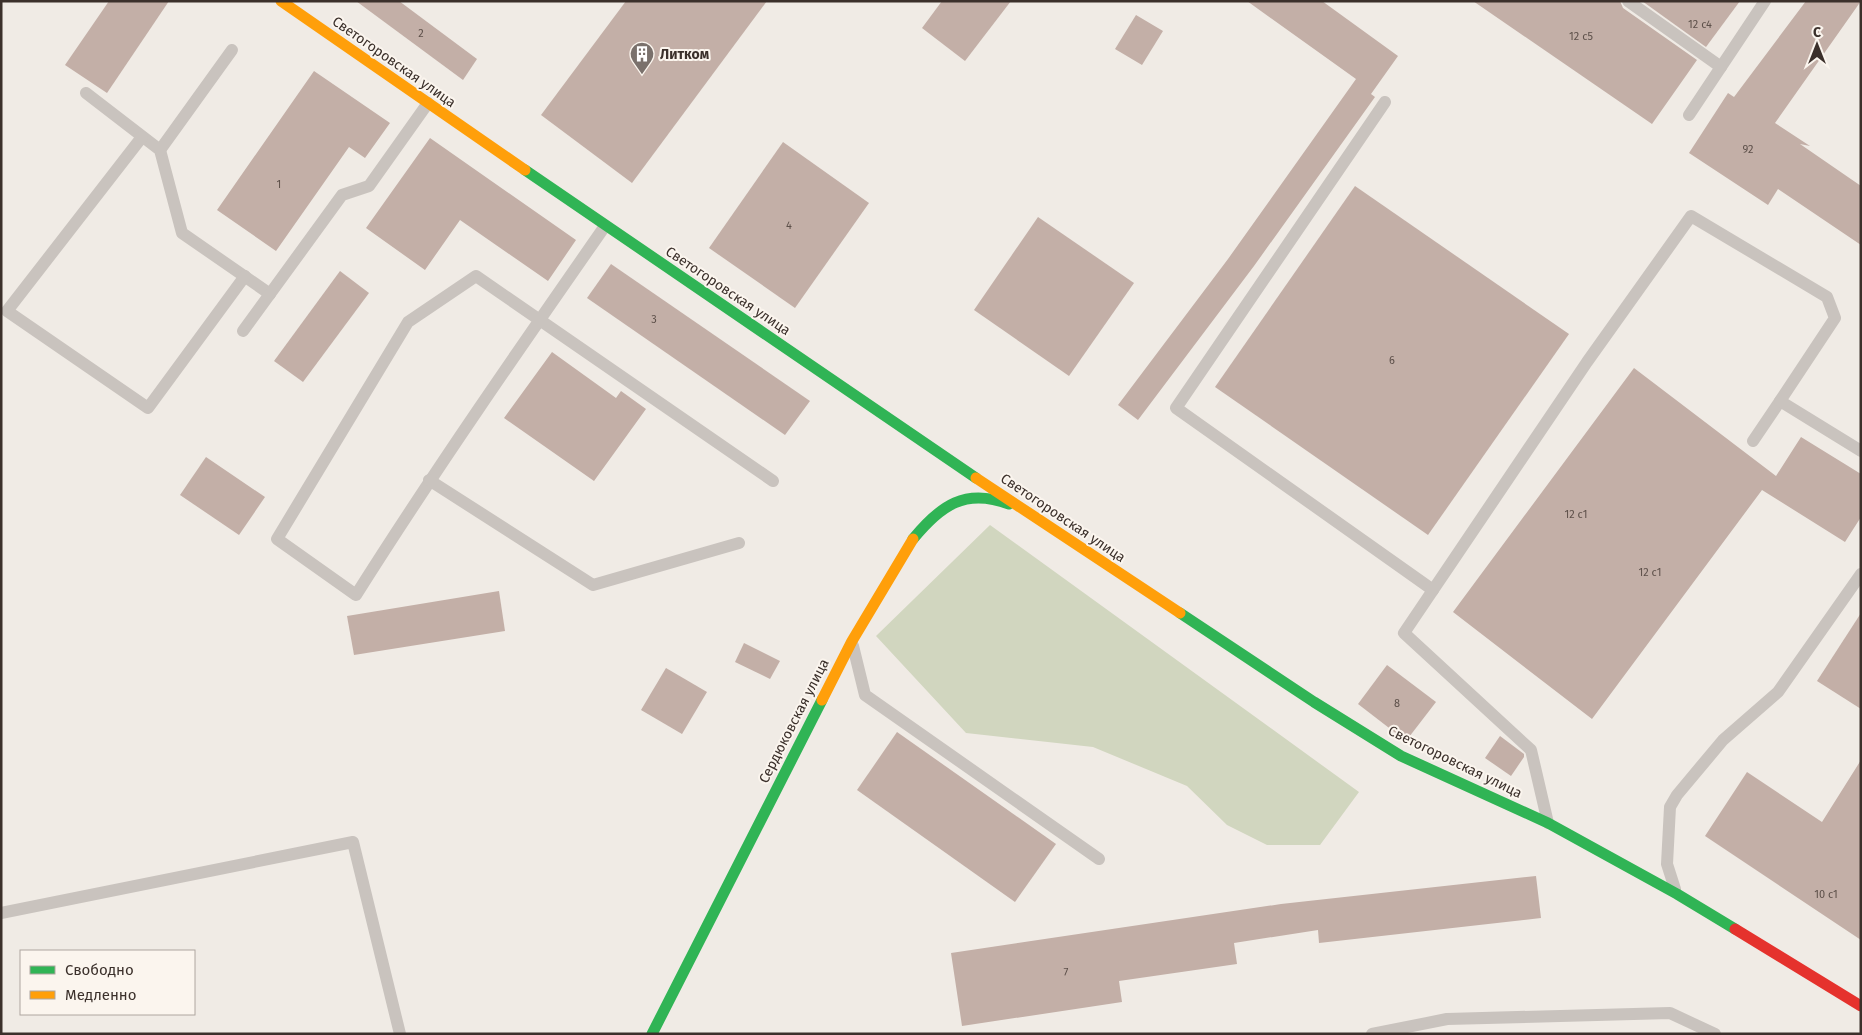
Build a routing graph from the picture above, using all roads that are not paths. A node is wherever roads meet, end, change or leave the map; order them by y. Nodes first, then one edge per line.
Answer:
1 (281, 1) edge
2 (1628, 1) edge
3 (1765, 1) edge
4 (232, 50) dead end
5 (1721, 67) junction
6 (86, 93) dead end
7 (1385, 102) dead end
8 (428, 103) junction
9 (1689, 115) dead end
10 (142, 137) junction
11 (160, 150) junction
12 (605, 226) junction
13 (245, 276) junction
14 (270, 294) junction
15 (540, 320) junction
16 (243, 330) dead end
17 (1780, 401) junction
18 (1753, 441) dead end
19 (1861, 451) edge
20 (429, 480) junction
21 (773, 481) dead end
22 (1022, 509) junction
23 (739, 543) dead end
24 (1861, 574) edge
25 (1433, 590) junction
26 (852, 641) junction
27 (1548, 823) junction
28 (1100, 859) dead end
29 (1677, 894) junction
30 (1, 913) edge
31 (1861, 1006) edge
32 (400, 1034) edge
33 (652, 1034) edge
34 (1372, 1034) edge
35 (1716, 1034) edge

1 - 8 street, Светогоровская улица
2 - 5 lane
3 - 5 lane
4 - 11 lane
5 - 9 lane
6 - 10 lane
7 - 25 lane
8 - 12 street, Светогоровская улица
8 - 14 lane
10 - 11 lane
10 - 13 lane
11 - 13 lane
12 - 15 lane
12 - 22 street, Светогоровская улица
13 - 14 lane
14 - 16 lane
15 - 20 lane
15 - 20 lane
15 - 21 lane
17 - 18 lane
17 - 19 lane
17 - 25 lane
20 - 23 lane
22 - 26 street, Сердюковская улица
22 - 27 street, Светогоровская улица
24 - 29 lane
25 - 27 lane
26 - 28 lane
26 - 33 street, Сердюковская улица
27 - 29 street, Светогоровская улица
29 - 31 street, Светогоровская улица
30 - 32 lane
34 - 35 lane

